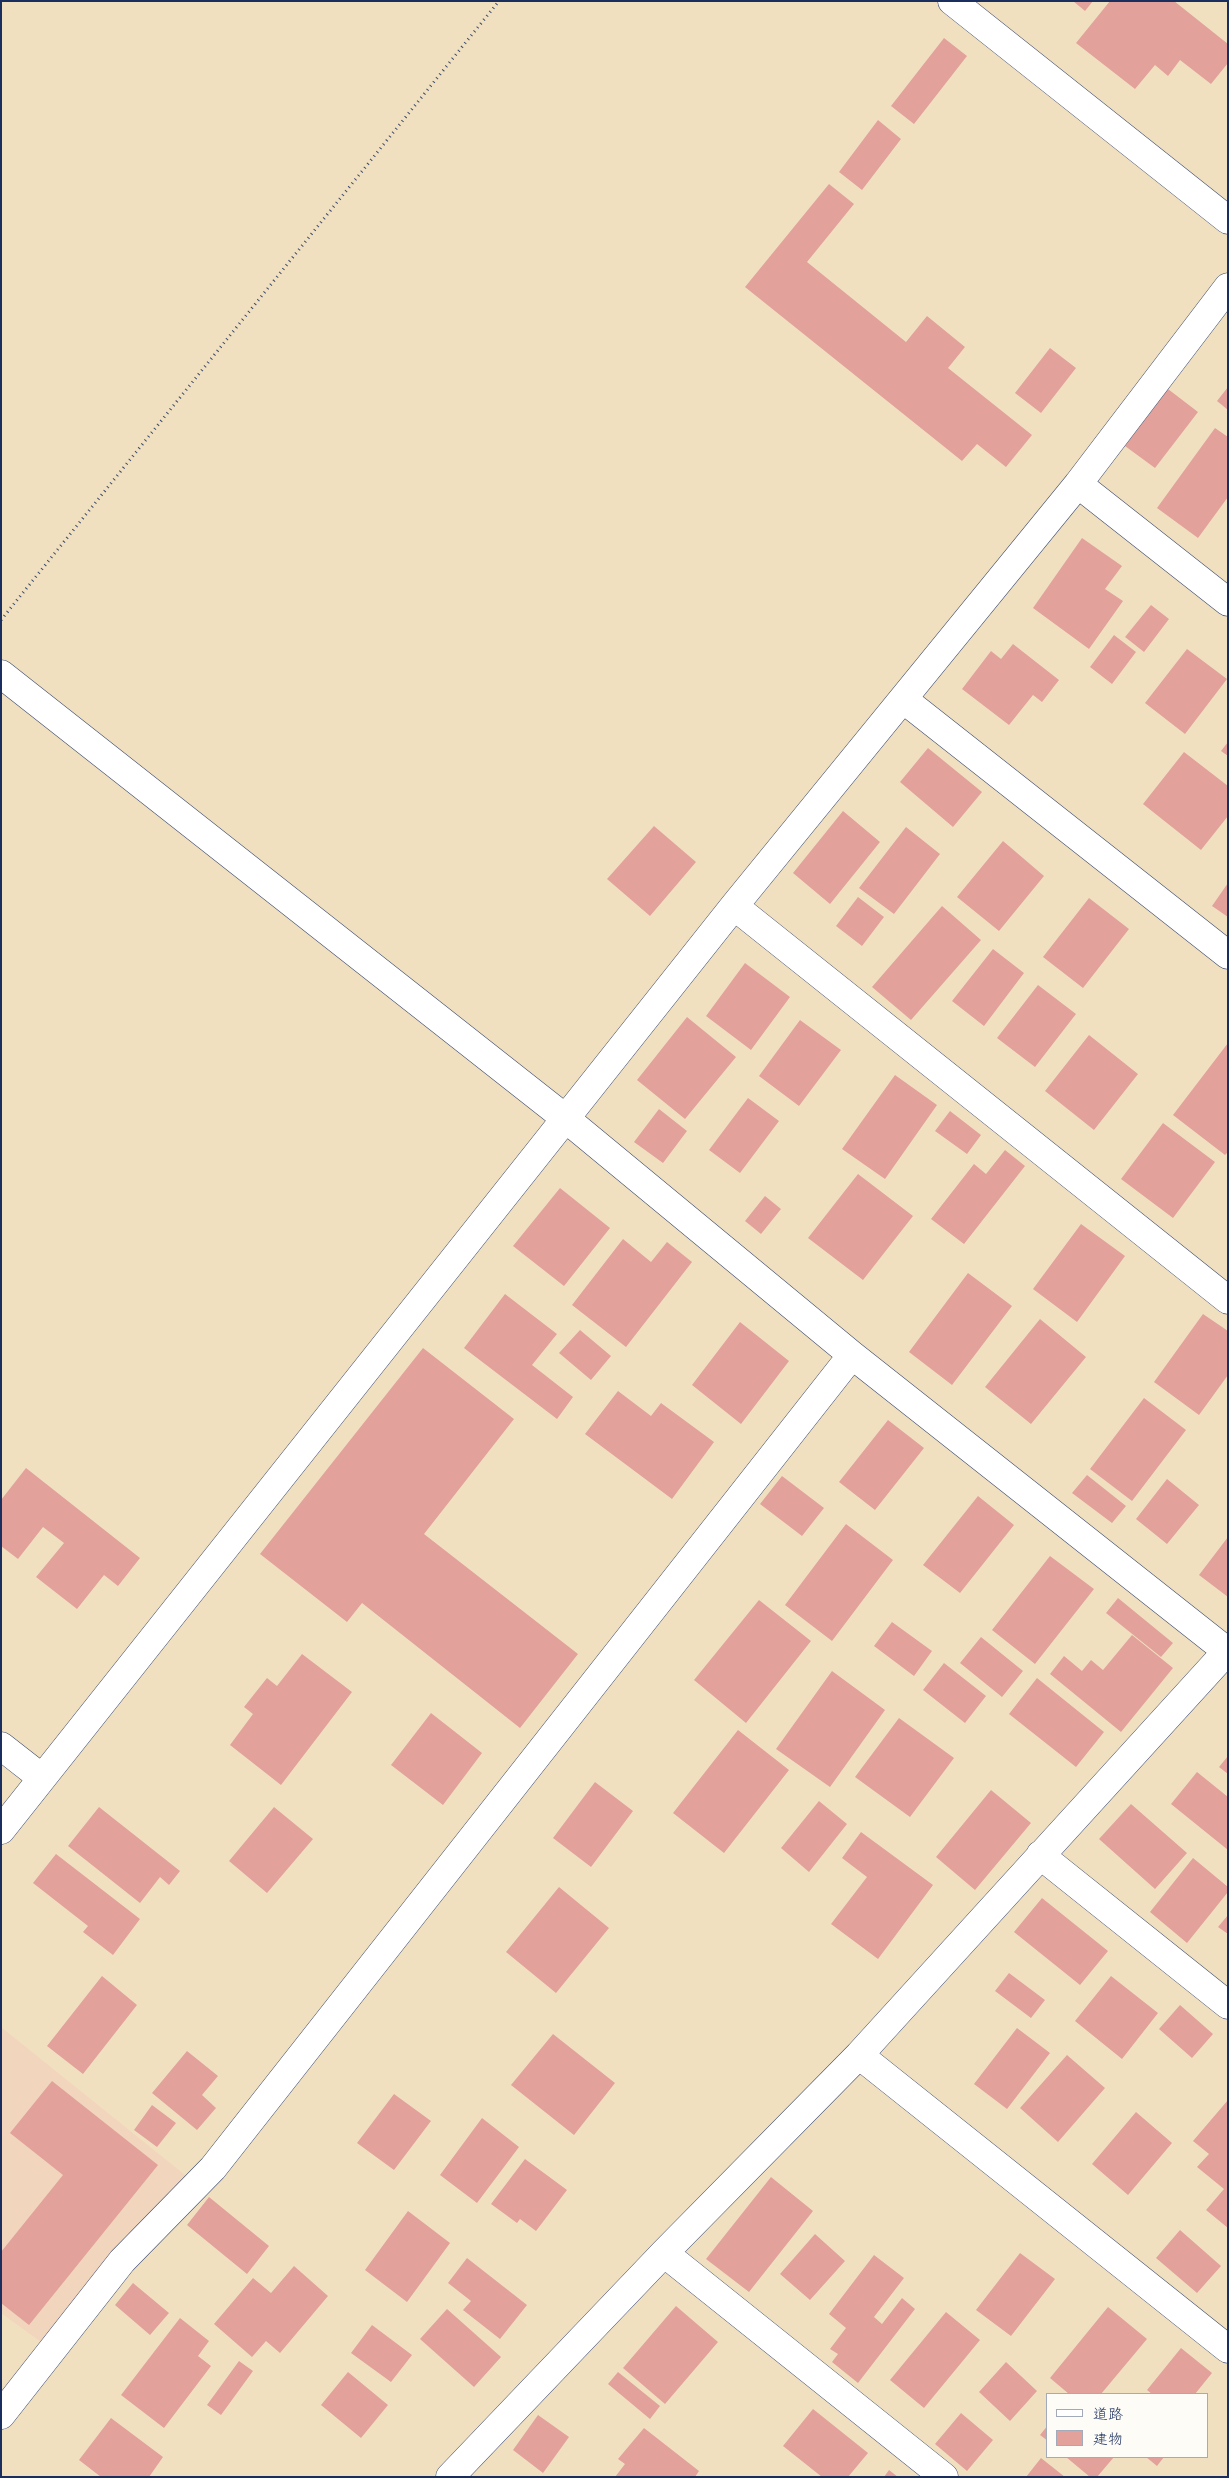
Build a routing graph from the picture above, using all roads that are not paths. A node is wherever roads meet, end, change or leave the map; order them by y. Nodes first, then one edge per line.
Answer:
1 (952, 1) edge
2 (1228, 220) edge
3 (1228, 287) edge
4 (1078, 484) junction
5 (1228, 602) edge
6 (1, 674) edge
7 (903, 699) junction
8 (734, 906) junction
9 (1228, 955) edge
10 (565, 1118) junction
11 (1228, 1300) edge
12 (852, 1355) junction
13 (1227, 1651) edge
14 (1, 1746) edge
15 (42, 1778) junction
16 (1, 1830) edge
17 (1040, 1855) junction
18 (1228, 2005) edge
19 (859, 2055) junction
20 (664, 2253) junction
21 (1228, 2349) edge
22 (1, 2415) edge
23 (465, 2472) edge
24 (944, 2477) edge

1 - 2 street
3 - 4 street
4 - 5 street
4 - 7 street
6 - 10 street
7 - 8 street
7 - 9 street
8 - 10 street
8 - 11 street
10 - 12 street
10 - 15 street
12 - 13 street
12 - 22 street
13 - 17 street
14 - 15 street
15 - 16 street
17 - 18 street
17 - 19 street
19 - 20 street
19 - 21 street
20 - 23 street
20 - 24 street

